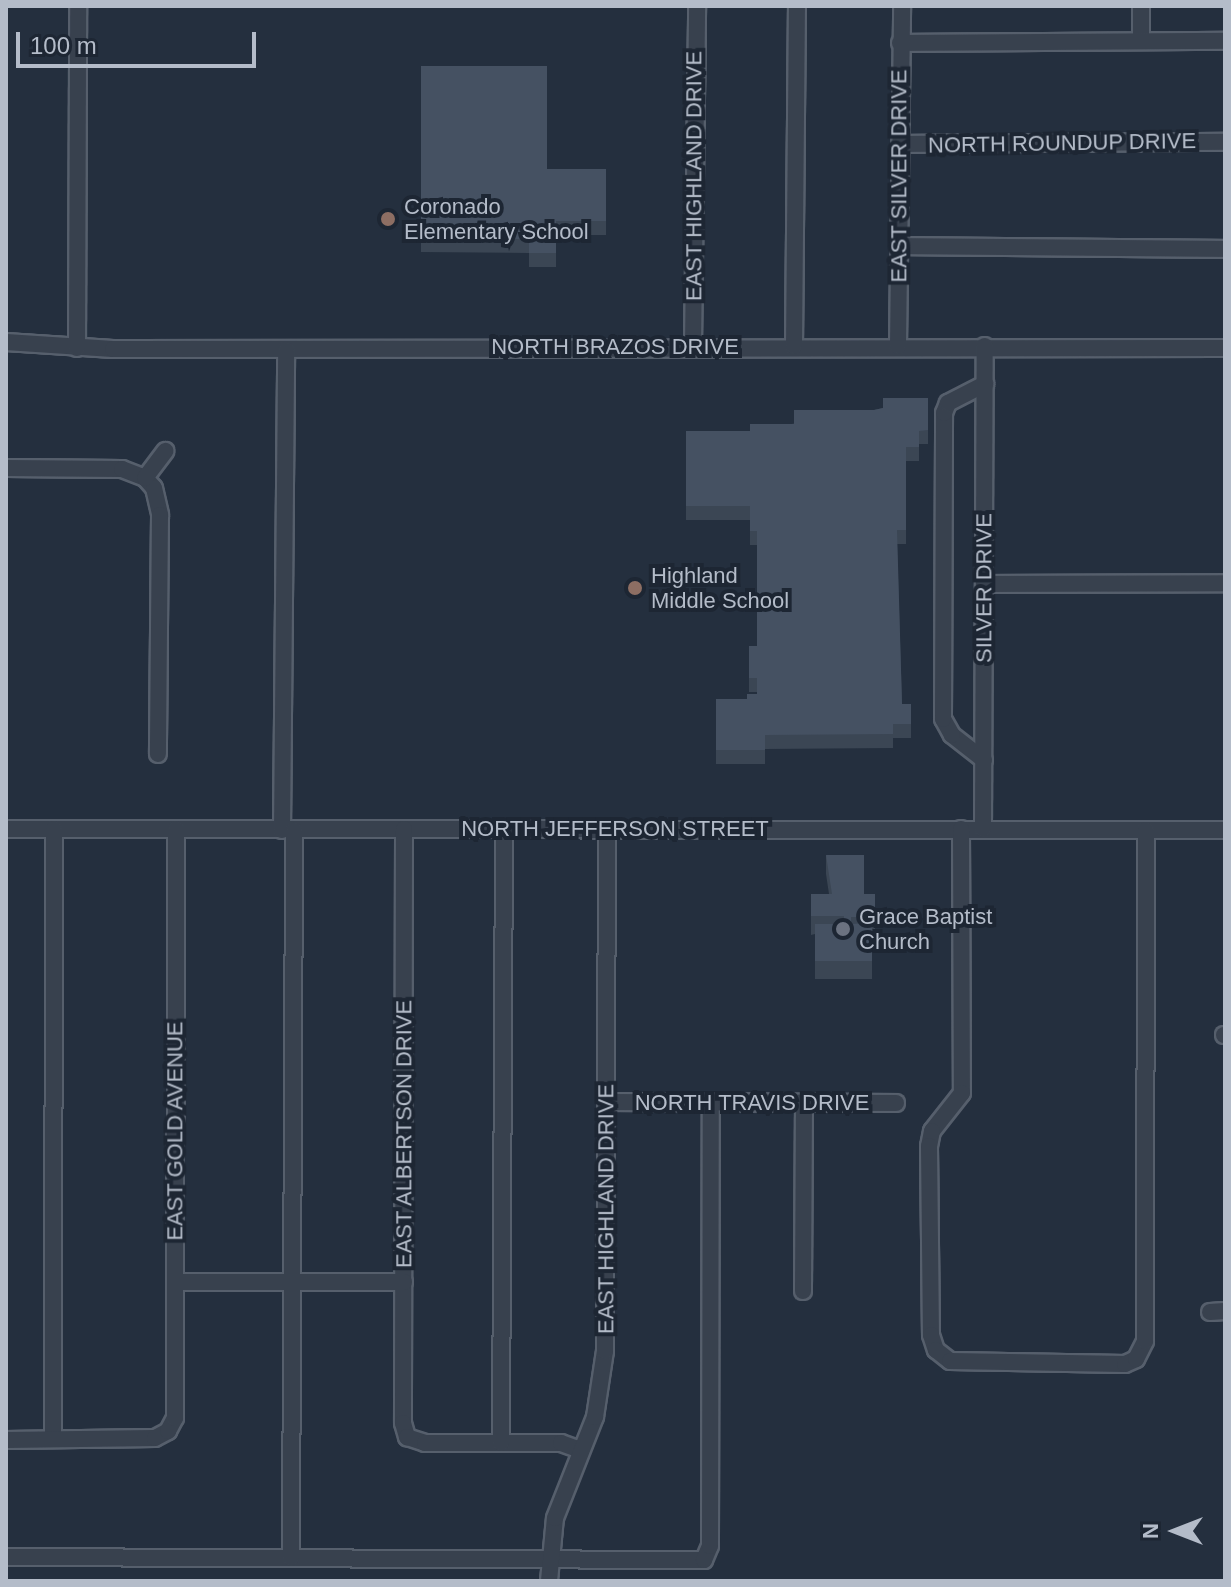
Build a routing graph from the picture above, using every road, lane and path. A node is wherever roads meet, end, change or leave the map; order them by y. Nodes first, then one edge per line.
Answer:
1 (78, 6) edge
2 (697, 6) edge
3 (797, 6) edge
4 (902, 6) edge
5 (1141, 6) edge
6 (1141, 41) junction
7 (1225, 41) edge
8 (900, 43) junction
9 (1225, 142) edge
10 (900, 144) junction
11 (899, 246) junction
12 (1225, 249) edge
13 (6, 342) edge
14 (693, 346) junction
15 (794, 346) junction
16 (898, 346) junction
17 (985, 346) junction
18 (77, 348) junction
19 (1225, 348) edge
20 (286, 350) junction
21 (985, 384) junction
22 (165, 451) dead end
23 (6, 468) edge
24 (145, 478) junction
25 (1225, 583) edge
26 (984, 584) junction
27 (158, 754) dead end
28 (984, 760) junction
29 (6, 829) edge
30 (54, 829) junction
31 (176, 829) junction
32 (404, 829) junction
33 (504, 829) junction
34 (607, 829) junction
35 (961, 829) junction
36 (983, 829) junction
37 (288, 830) junction
38 (1146, 830) junction
39 (1225, 830) edge
40 (608, 1102) junction
41 (711, 1102) junction
42 (804, 1103) junction
43 (896, 1103) dead end
44 (175, 1282) junction
45 (294, 1282) junction
46 (404, 1282) junction
47 (803, 1291) dead end
48 (53, 1439) junction
49 (6, 1440) edge
50 (501, 1443) junction
51 (580, 1450) junction
52 (6, 1557) edge
53 (291, 1558) junction
54 (550, 1559) junction
55 (549, 1581) edge

1 - 18 street
2 - 14 street, EAST HIGHLAND DRIVE
3 - 15 street
4 - 8 street, EAST SILVER DRIVE
5 - 6 street
6 - 7 street
6 - 8 street
8 - 10 street, EAST SILVER DRIVE
9 - 10 street, NORTH ROUNDUP DRIVE
10 - 11 street, EAST SILVER DRIVE
11 - 12 street
11 - 16 street, EAST SILVER DRIVE
13 - 18 street, NORTH BRAZOS DRIVE
14 - 15 street, NORTH BRAZOS DRIVE
14 - 20 street, NORTH BRAZOS DRIVE
15 - 16 street, NORTH BRAZOS DRIVE
16 - 17 street, NORTH BRAZOS DRIVE
17 - 19 street, NORTH BRAZOS DRIVE
17 - 21 street, SILVER DRIVE
18 - 20 street, NORTH BRAZOS DRIVE
20 - 37 street
21 - 26 street, SILVER DRIVE
21 - 28 street
22 - 24 street
23 - 24 street
24 - 27 street
25 - 26 street
26 - 28 street, SILVER DRIVE
28 - 36 street, SILVER DRIVE
29 - 30 street, NORTH JEFFERSON STREET
30 - 31 street, NORTH JEFFERSON STREET
30 - 48 street
31 - 37 street, NORTH JEFFERSON STREET
31 - 44 street, EAST GOLD AVENUE
32 - 33 street, NORTH JEFFERSON STREET
32 - 37 street, NORTH JEFFERSON STREET
32 - 46 street, EAST ALBERTSON DRIVE
33 - 34 street, NORTH JEFFERSON STREET
33 - 50 street
34 - 35 street, NORTH JEFFERSON STREET
34 - 40 street, EAST HIGHLAND DRIVE
35 - 36 street, NORTH JEFFERSON STREET
35 - 38 street
36 - 38 street, NORTH JEFFERSON STREET
37 - 45 street
38 - 39 street, NORTH JEFFERSON STREET
40 - 41 street, NORTH TRAVIS DRIVE
40 - 51 street, EAST HIGHLAND DRIVE
41 - 42 street, NORTH TRAVIS DRIVE
41 - 54 street
42 - 43 street, NORTH TRAVIS DRIVE
42 - 47 street
44 - 45 street
44 - 48 street, EAST GOLD AVENUE
45 - 46 street
45 - 53 street
46 - 50 street, EAST ALBERTSON DRIVE
48 - 49 street
50 - 51 street
51 - 54 street, EAST HIGHLAND DRIVE
52 - 53 street
53 - 54 street
54 - 55 street, EAST HIGHLAND DRIVE

